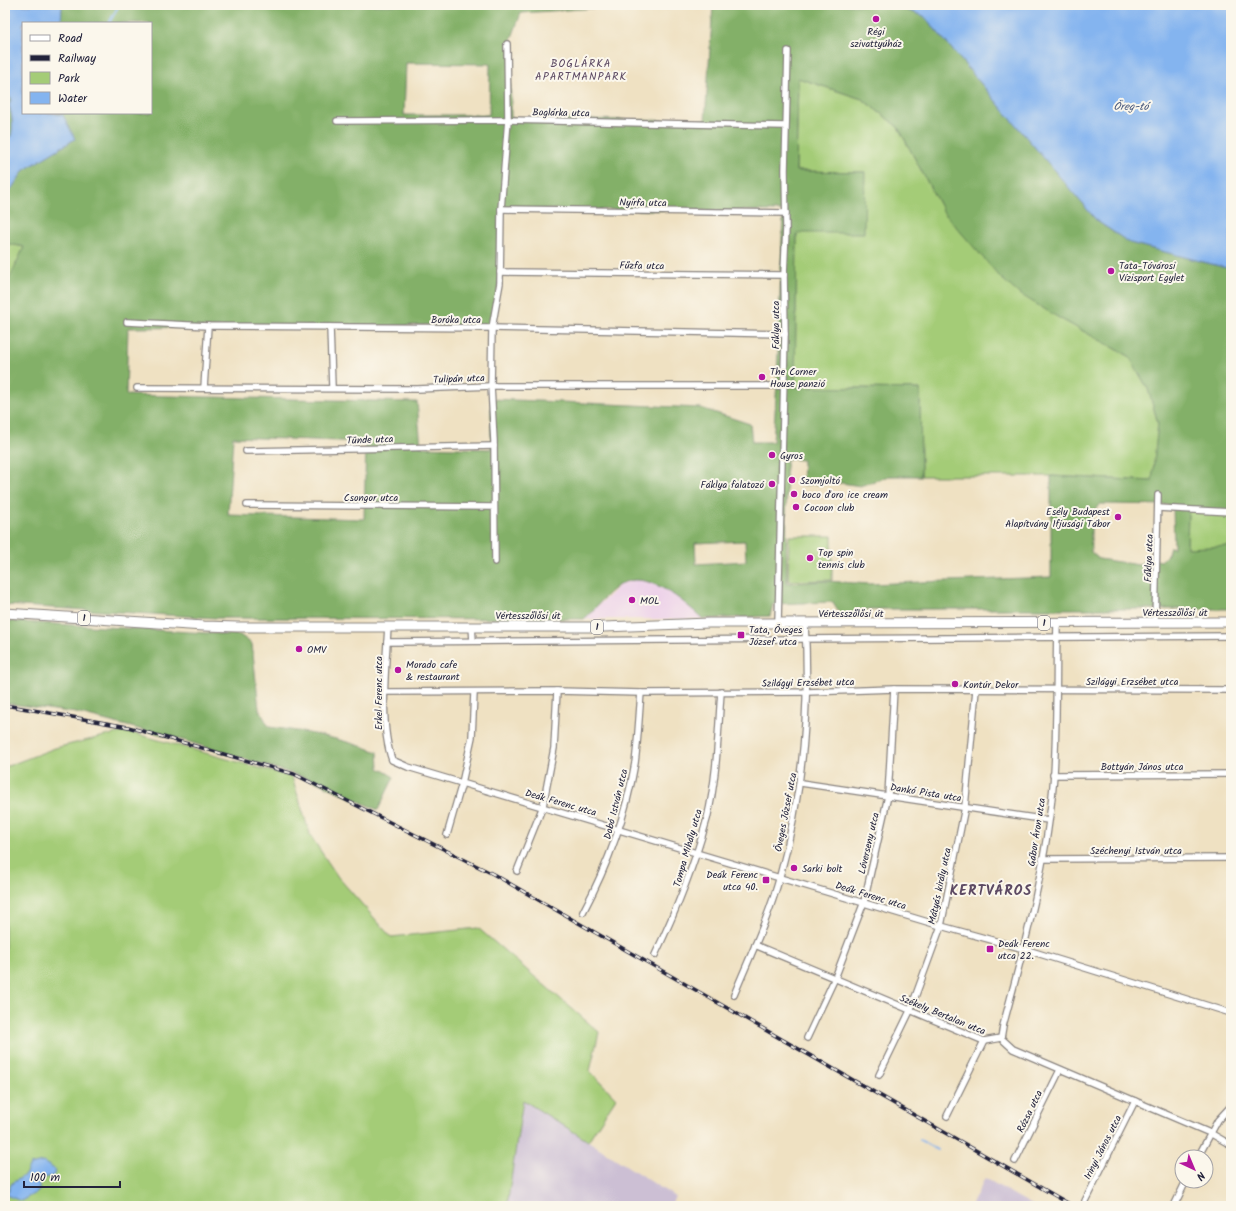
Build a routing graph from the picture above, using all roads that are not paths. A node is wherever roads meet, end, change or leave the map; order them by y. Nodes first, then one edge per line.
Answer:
1 (507, 44) dead end
2 (788, 51) dead end
3 (508, 120) junction
4 (337, 121) dead end
5 (785, 126) junction
6 (501, 209) junction
7 (786, 213) junction
8 (500, 272) junction
9 (784, 275) junction
10 (127, 322) dead end
11 (208, 326) junction
12 (330, 327) junction
13 (492, 328) junction
14 (785, 334) junction
15 (491, 386) junction
16 (782, 386) junction
17 (332, 387) junction
18 (137, 388) dead end
19 (204, 388) junction
20 (494, 446) junction
21 (246, 451) dead end
22 (1158, 494) dead end
23 (247, 505) dead end
24 (494, 506) junction
25 (1158, 508) junction
26 (1231, 512) edge
27 (495, 562) dead end
28 (5, 613) edge
29 (1231, 622) edge
30 (778, 623) junction
31 (1057, 623) junction
32 (1155, 623) junction
33 (805, 624) junction
34 (388, 626) junction
35 (472, 626) junction
36 (1231, 636) edge
37 (1057, 637) junction
38 (806, 639) junction
39 (473, 641) junction
40 (387, 642) junction
41 (894, 690) junction
42 (976, 690) junction
43 (1056, 690) junction
44 (1231, 690) edge
45 (385, 692) junction
46 (557, 692) junction
47 (721, 692) junction
48 (807, 692) junction
49 (474, 693) junction
50 (640, 693) junction
51 (392, 760) joint
52 (1231, 774) edge
53 (1054, 775) junction
54 (801, 783) junction
55 (462, 784) junction
56 (888, 796) junction
57 (543, 806) junction
58 (965, 807) junction
59 (1048, 820) junction
60 (620, 829) junction
61 (446, 835) dead end
62 (696, 853) junction
63 (1231, 858) edge
64 (1042, 859) junction
65 (517, 871) dead end
66 (780, 878) junction
67 (864, 902) junction
68 (583, 912) dead end
69 (941, 926) junction
70 (755, 945) junction
71 (1024, 949) junction
72 (655, 955) dead end
73 (835, 978) junction
74 (734, 995) dead end
75 (910, 1011) junction
76 (1231, 1013) edge
77 (807, 1038) dead end
78 (1001, 1038) junction
79 (984, 1041) junction
80 (1060, 1070) junction
81 (879, 1075) dead end
82 (1135, 1101) junction
83 (1231, 1106) edge
84 (947, 1116) dead end
85 (1210, 1133) junction
86 (1231, 1145) edge
87 (1202, 1149) edge
88 (1015, 1161) dead end
89 (1182, 1189) edge
90 (1085, 1201) dead end
91 (1174, 1206) edge

1 - 3 street
2 - 5 street, Fáklya utca
3 - 4 street, Boglárka utca
3 - 5 street, Boglárka utca
3 - 6 street
5 - 7 street, Fáklya utca
6 - 7 street, Nyírfa utca
6 - 8 street
7 - 9 street, Fáklya utca
8 - 9 street, Fűzfa utca
8 - 13 street
9 - 14 street, Fáklya utca
10 - 11 street, Boróka utca
11 - 12 street, Boróka utca
11 - 19 street
12 - 13 street, Boróka utca
12 - 17 street
13 - 14 street, Boróka utca
13 - 15 street
14 - 16 street, Fáklya utca
15 - 16 street, Tulipán utca
15 - 17 street, Tulipán utca
15 - 20 street
16 - 30 street, Fáklya utca
17 - 19 street, Tulipán utca
18 - 19 street, Tulipán utca
20 - 21 street, Tünde utca
20 - 24 street
22 - 25 street, Fáklya utca
23 - 24 street, Csongor utca
24 - 27 street
25 - 26 street
25 - 32 street, Fáklya utca
28 - 34 main road, Vértesszőlősi út / 1
29 - 32 main road, Vértesszőlősi út / 1
30 - 33 main road, Vértesszőlősi út / 1
30 - 35 main road, Vértesszőlősi út / 1
31 - 32 main road, Vértesszőlősi út / 1
31 - 33 main road, Vértesszőlősi út / 1
31 - 37 street, Gábor Áron utca
33 - 38 street, Öveges József utca
34 - 35 main road, Vértesszőlősi út / 1
34 - 40 street, Erkel Ferenc utca
35 - 39 street
36 - 37 street
37 - 38 street
37 - 43 street, Gábor Áron utca
38 - 39 street
38 - 48 street, Öveges József utca
39 - 40 street
40 - 45 street, Erkel Ferenc utca
41 - 42 street, Szilágyi Erzsébet utca
41 - 48 street, Szilágyi Erzsébet utca
41 - 56 street, Lóverseny utca
42 - 43 street, Szilágyi Erzsébet utca
42 - 58 street, Mátyás király utca
43 - 44 street, Szilágyi Erzsébet utca
43 - 53 street, Gábor Áron utca
45 - 49 street, Szilágyi Erzsébet utca
45 - 51 street, Erkel Ferenc utca
46 - 49 street, Szilágyi Erzsébet utca
46 - 50 street, Szilágyi Erzsébet utca
46 - 57 street
47 - 48 street, Szilágyi Erzsébet utca
47 - 50 street, Szilágyi Erzsébet utca
47 - 62 street, Tompa Mihály utca
48 - 54 street, Öveges József utca
49 - 55 street
50 - 60 street, Dobó István utca
51 - 55 street, Deák Ferenc utca
52 - 53 street, Bottyán János utca
53 - 59 street, Gábor Áron utca
54 - 56 street, Dankó Pista utca
54 - 66 street, Öveges József utca
55 - 57 street, Deák Ferenc utca
55 - 61 street
56 - 58 street, Dankó Pista utca
56 - 67 street, Lóverseny utca
57 - 60 street, Deák Ferenc utca
57 - 65 street
58 - 59 street, Dankó Pista utca
58 - 69 street, Mátyás király utca
59 - 64 street, Gábor Áron utca
60 - 62 street, Deák Ferenc utca
60 - 68 street, Dobó István utca
62 - 66 street, Deák Ferenc utca
62 - 72 street, Tompa Mihály utca
63 - 64 street, Széchenyi István utca
64 - 71 street, Gábor Áron utca
66 - 67 street, Deák Ferenc utca
66 - 70 street, Öveges József utca
67 - 69 street, Deák Ferenc utca
67 - 73 street, Lóverseny utca
69 - 71 street, Deák Ferenc utca
69 - 75 street, Mátyás király utca
70 - 73 street, Székely Bertalan utca
70 - 74 street, Öveges József utca
71 - 76 street, Deák Ferenc utca
71 - 78 street, Gábor Áron utca
73 - 75 street, Székely Bertalan utca
73 - 77 street, Lóverseny utca
75 - 79 street, Székely Bertalan utca
75 - 81 street, Mátyás király utca
78 - 79 street, Székely Bertalan utca
78 - 80 street
79 - 84 street
80 - 82 street
80 - 88 street, Rózsa utca
82 - 85 street
82 - 90 street, Irinyi János utca
83 - 85 street
85 - 86 street
85 - 87 street
89 - 91 street

